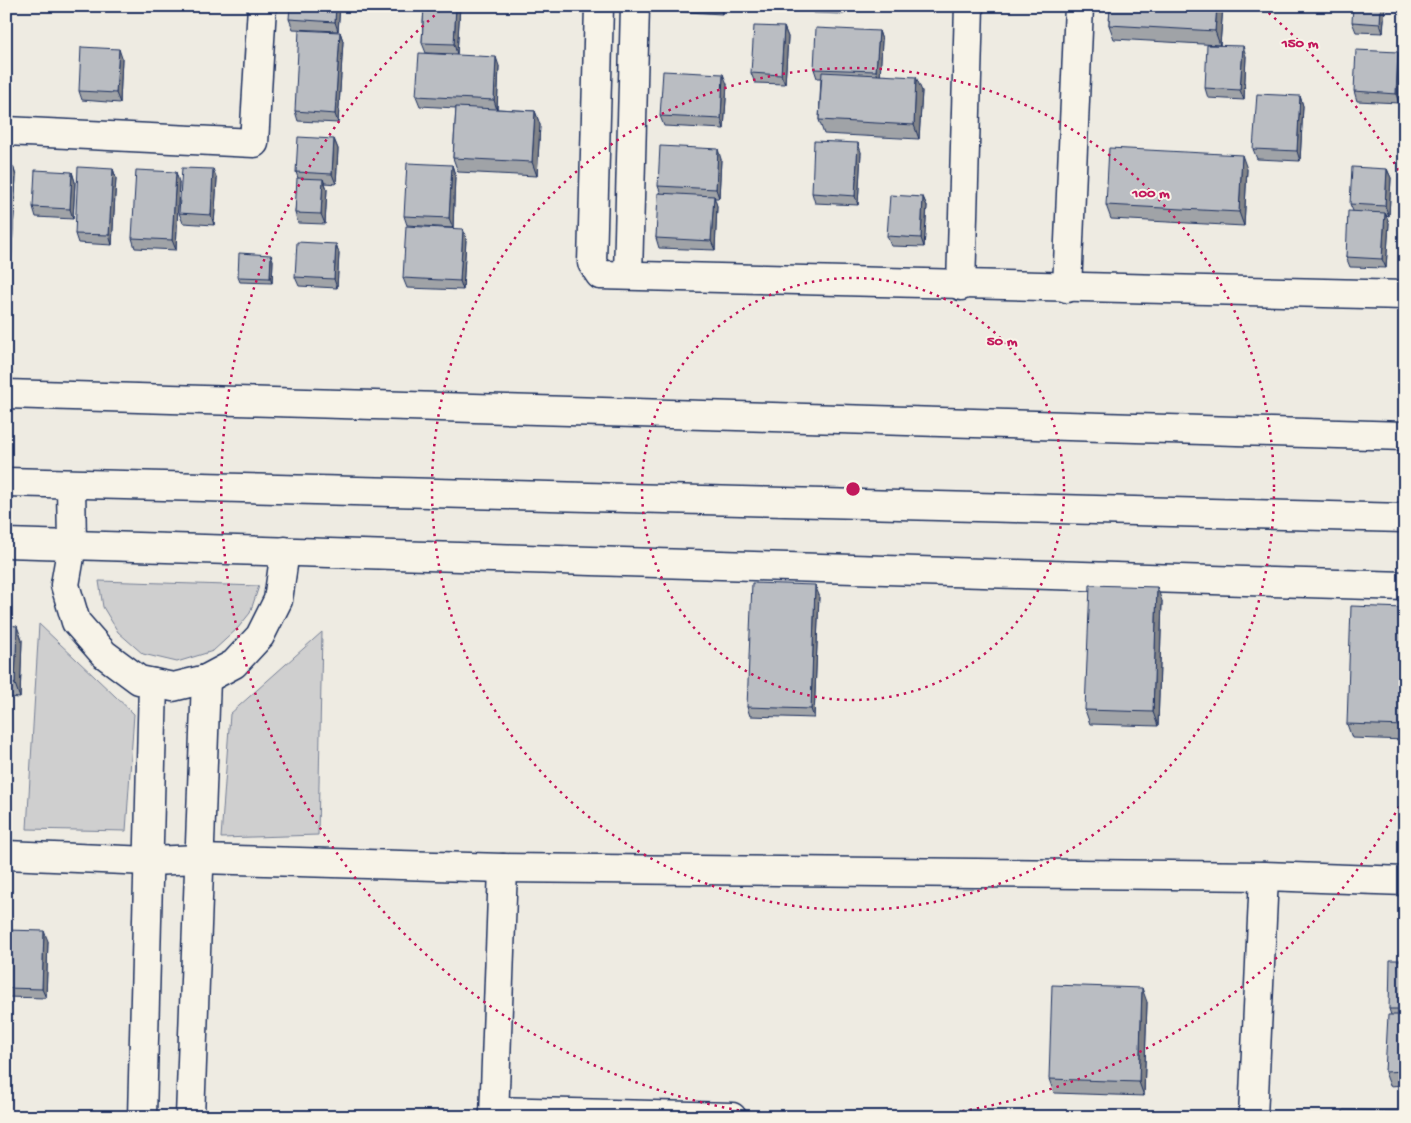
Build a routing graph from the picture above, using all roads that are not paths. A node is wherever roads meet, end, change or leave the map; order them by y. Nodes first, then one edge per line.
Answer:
1 (262, 6) edge
2 (599, 6) edge
3 (635, 6) edge
4 (969, 6) edge
5 (1080, 6) edge
6 (6, 131) edge
7 (628, 275) junction
8 (961, 286) junction
9 (1067, 288) junction
10 (1405, 295) edge
11 (6, 394) edge
12 (1405, 436) edge
13 (6, 482) edge
14 (71, 485) junction
15 (1405, 518) edge
16 (6, 543) edge
17 (72, 545) junction
18 (285, 551) junction
19 (1405, 586) edge
20 (206, 679) junction
21 (153, 683) junction
22 (6, 855) edge
23 (200, 859) junction
24 (149, 861) junction
25 (503, 868) junction
26 (1264, 876) junction
27 (1405, 881) edge
28 (494, 1114) edge
29 (142, 1117) edge
30 (190, 1117) edge
31 (732, 1117) edge
32 (1253, 1117) edge

1 - 6 street
2 - 7 street
3 - 7 street
4 - 8 street
5 - 9 street
7 - 8 street
8 - 9 street
9 - 10 street
11 - 12 street
13 - 14 street
14 - 15 street
14 - 17 street
16 - 17 street
17 - 18 street
17 - 21 street
18 - 19 street
18 - 20 street
20 - 21 street
20 - 23 street
21 - 24 street
22 - 24 street
23 - 24 street
23 - 25 street
23 - 30 street
24 - 29 street
25 - 26 street
25 - 28 street
26 - 27 street
26 - 32 street
28 - 31 street

